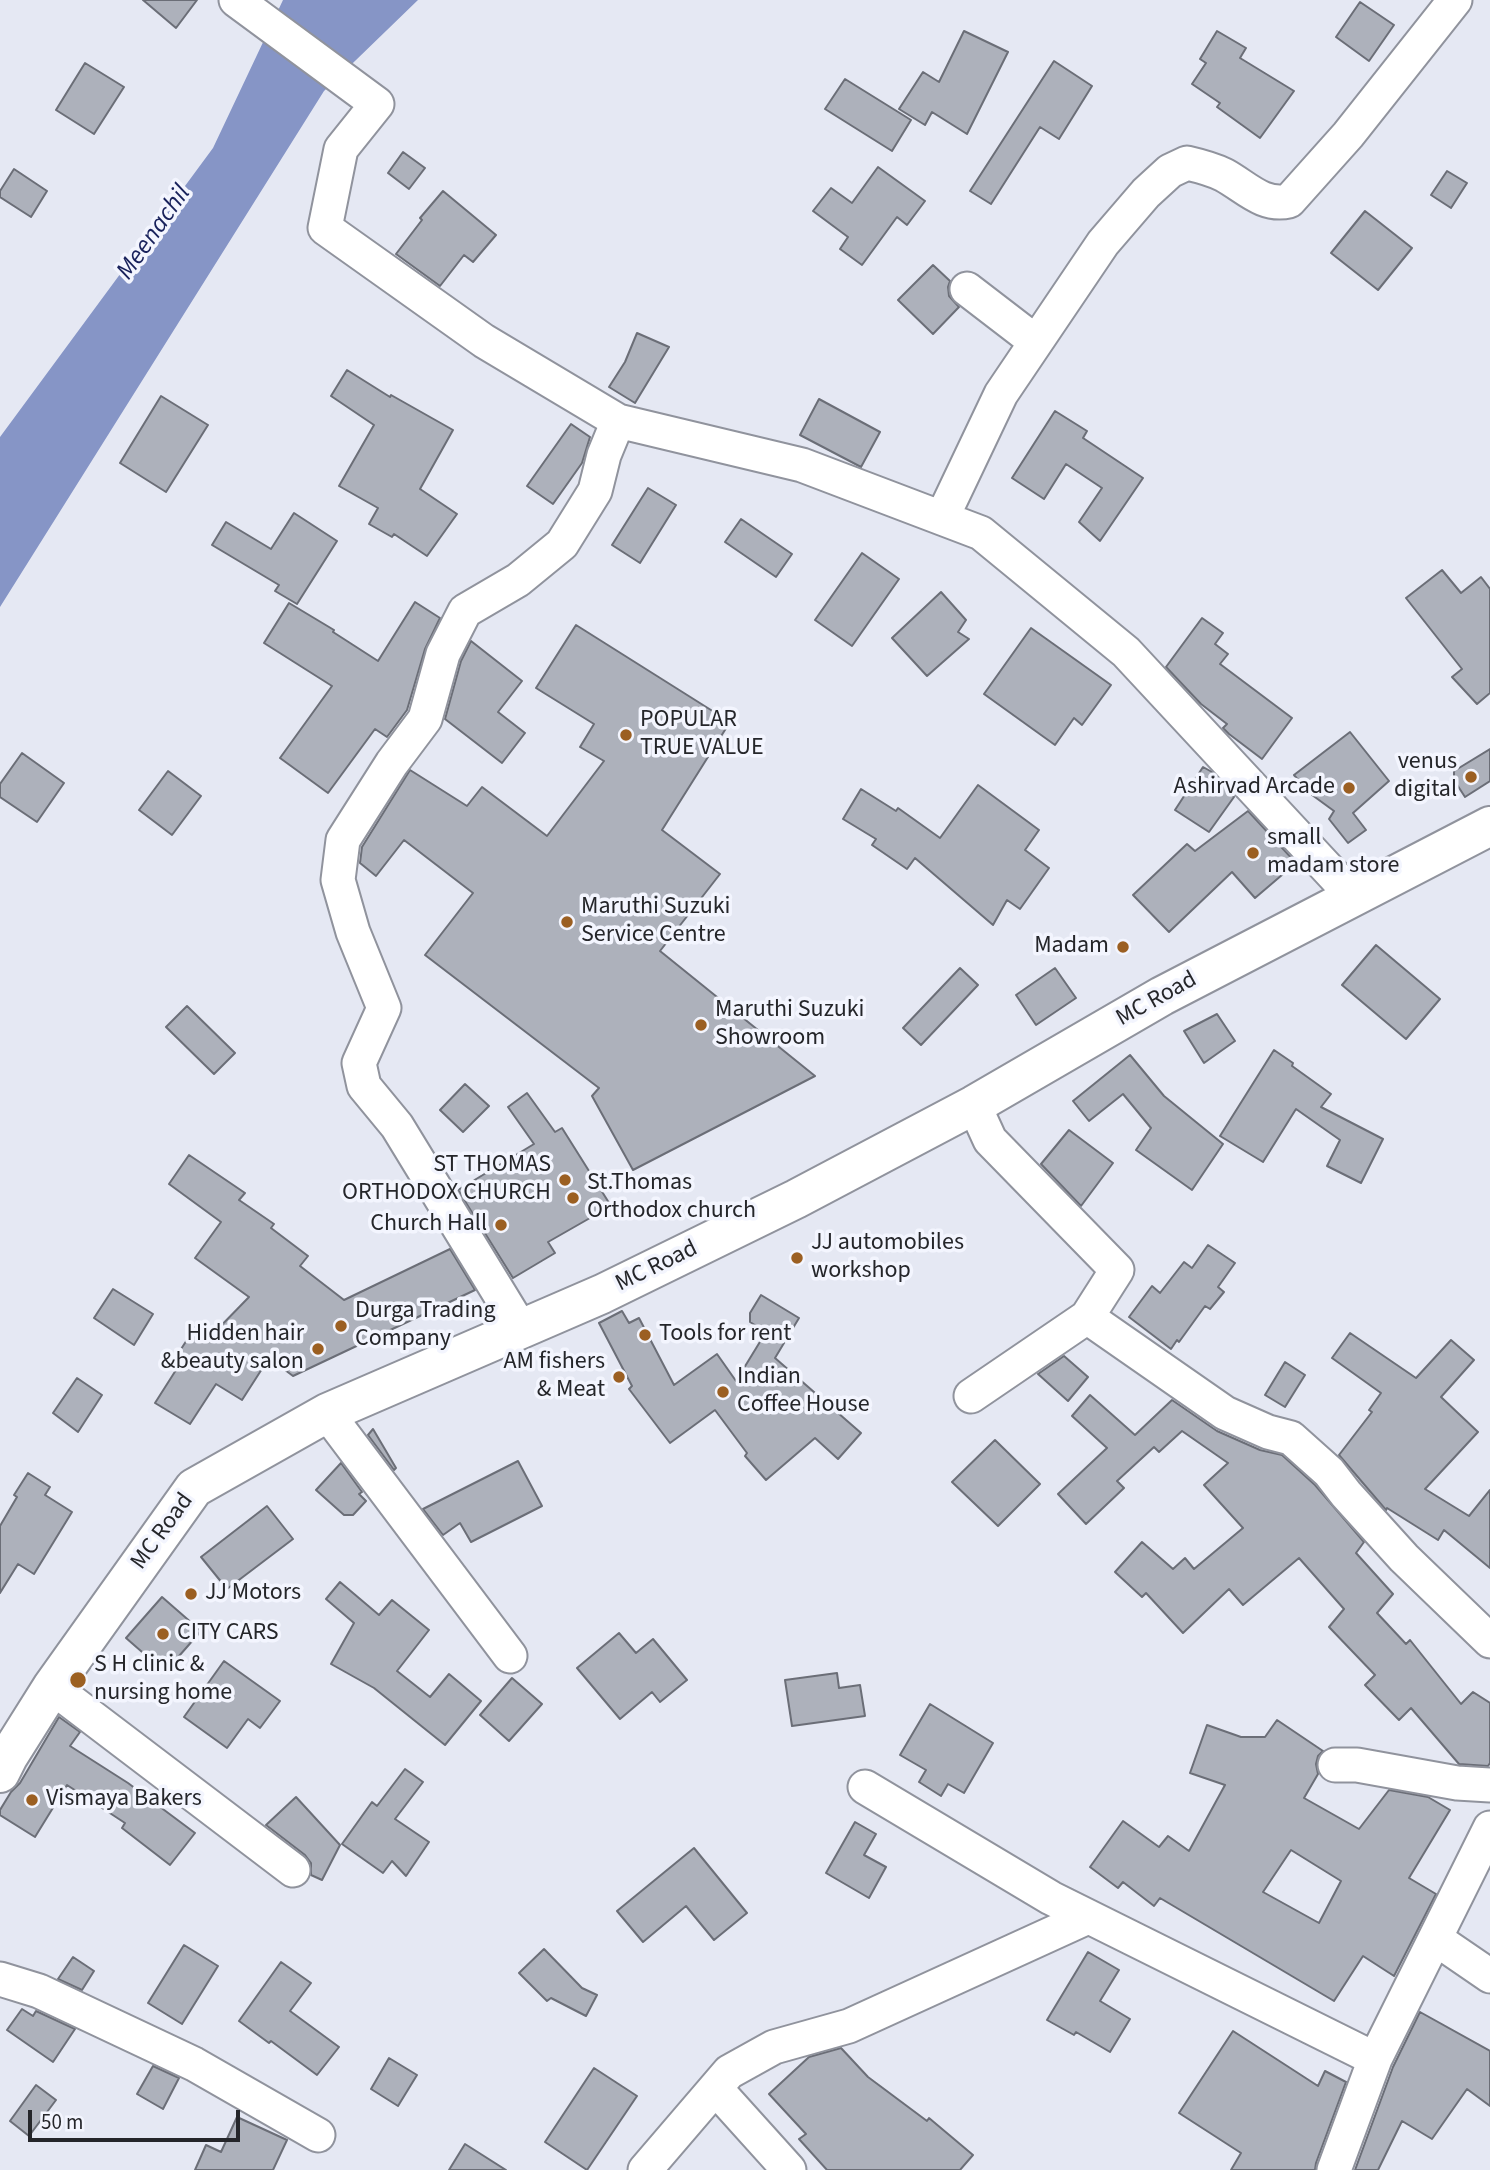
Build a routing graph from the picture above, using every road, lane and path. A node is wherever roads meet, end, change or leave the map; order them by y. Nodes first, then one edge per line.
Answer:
1 (236, 0) edge
2 (1455, 0) edge
3 (967, 289) dead end
4 (1036, 342) junction
5 (618, 421) junction
6 (942, 518) junction
7 (1490, 826) edge
8 (1353, 896) junction
9 (974, 1105) junction
10 (1087, 1317) junction
11 (521, 1329) junction
12 (971, 1396) dead end
13 (327, 1413) junction
14 (1490, 1641) edge
15 (510, 1657) dead end
16 (52, 1687) junction
17 (1335, 1765) dead end
18 (0, 1773) edge
19 (1490, 1784) edge
20 (865, 1787) dead end
21 (1490, 1828) edge
22 (293, 1870) dead end
23 (1088, 1916) junction
24 (1436, 1939) junction
25 (1490, 1976) edge
26 (0, 1979) edge
27 (1376, 2059) junction
28 (716, 2089) junction
29 (318, 2135) dead end
30 (645, 2170) edge
31 (789, 2170) edge
32 (1334, 2170) edge

1 - 5 street
2 - 4 street
3 - 4 street
4 - 6 street
5 - 6 street
5 - 11 street
6 - 8 street
7 - 8 main road, MC Road
8 - 9 main road, MC Road
9 - 10 street
9 - 11 main road, MC Road
10 - 12 street
10 - 14 street
11 - 13 main road, MC Road
13 - 15 street
13 - 16 main road, MC Road
16 - 18 main road, MC Road
16 - 22 street
17 - 19 street
20 - 23 street
21 - 24 street
23 - 27 street
23 - 28 street
24 - 25 street
24 - 27 street
26 - 29 street
27 - 32 street
28 - 30 street
28 - 31 street

